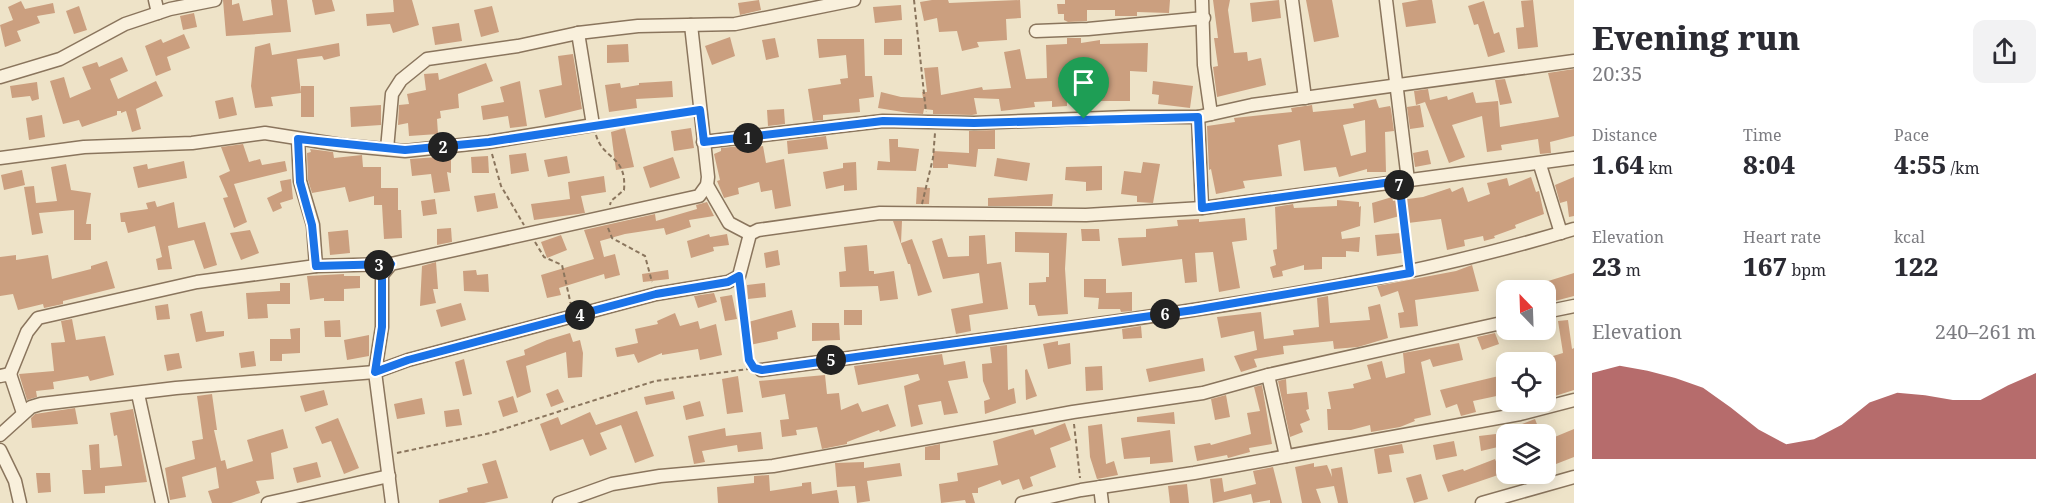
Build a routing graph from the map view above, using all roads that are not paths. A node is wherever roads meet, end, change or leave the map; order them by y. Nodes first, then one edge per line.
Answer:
1 (155, 0) edge
2 (215, 0) edge
3 (791, 0) edge
4 (854, 0) edge
5 (1202, 0) edge
6 (1292, 0) edge
7 (1386, 0) edge
8 (158, 13) junction
9 (792, 14) junction
10 (1204, 18) junction
11 (691, 25) junction
12 (1036, 30) dead end
13 (578, 33) junction
14 (1574, 61) edge
15 (0, 77) edge
16 (1396, 86) junction
17 (1305, 98) junction
18 (1211, 114) junction
19 (1198, 117) junction
20 (298, 139) junction
21 (704, 142) junction
22 (387, 149) junction
23 (0, 158) edge
24 (1574, 158) edge
25 (1540, 165) junction
26 (1403, 181) junction
27 (707, 184) junction
28 (1202, 208) junction
29 (1574, 229) edge
30 (1561, 233) junction
31 (750, 234) junction
32 (391, 264) junction
33 (316, 266) junction
34 (1574, 306) edge
35 (1556, 310) edge
36 (1496, 324) edge
37 (762, 370) dead end
38 (375, 372) junction
39 (5, 375) edge
40 (1268, 375) junction
41 (138, 394) junction
42 (1574, 400) edge
43 (23, 413) junction
44 (0, 435) edge
45 (0, 450) edge
46 (1286, 456) junction
47 (389, 476) junction
48 (1574, 477) edge
49 (1100, 488) junction
50 (21, 503) edge
51 (162, 503) edge
52 (268, 503) edge
53 (392, 503) edge
54 (559, 503) edge
55 (1022, 503) edge
56 (1102, 503) edge
57 (1482, 503) edge

1 - 8 street
2 - 8 street
3 - 9 street
4 - 9 street
5 - 10 street
6 - 17 street
7 - 16 street
8 - 15 street
9 - 11 street
10 - 12 street
10 - 18 street
11 - 13 street
11 - 21 street
13 - 22 street
13 - 22 street
14 - 16 street
16 - 17 street
16 - 26 street
17 - 18 street
18 - 19 street
19 - 21 street
19 - 28 street
20 - 22 street
20 - 23 street
20 - 33 street
21 - 27 street
24 - 25 street
25 - 26 street
25 - 30 street
26 - 28 street
27 - 31 street
27 - 32 street
28 - 31 street
29 - 30 street
30 - 37 street
31 - 38 street
32 - 33 street
32 - 38 street
33 - 39 street
34 - 35 street
36 - 40 street
38 - 41 street
38 - 47 street
39 - 43 street
40 - 46 street
40 - 54 street
41 - 43 street
41 - 51 street
42 - 46 street
43 - 44 street
45 - 50 street
46 - 49 street
47 - 52 street
47 - 53 street
48 - 57 street
49 - 55 street
49 - 56 street

